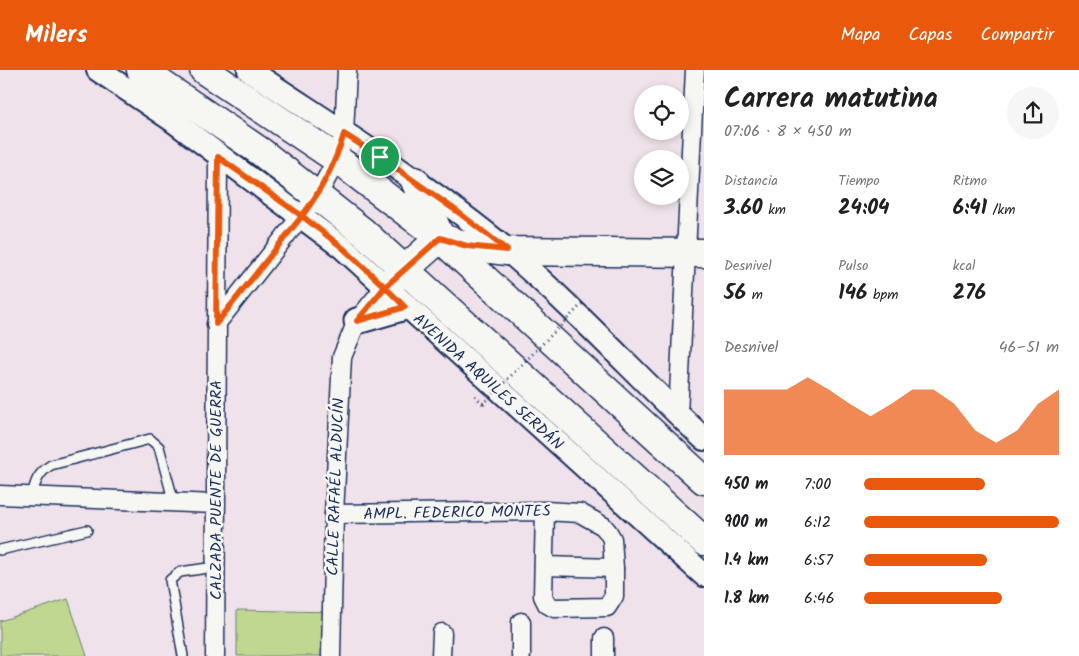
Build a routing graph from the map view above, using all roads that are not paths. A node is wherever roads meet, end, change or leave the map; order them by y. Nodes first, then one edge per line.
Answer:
1 (98, 70) edge
2 (141, 70) edge
3 (204, 70) edge
4 (249, 70) edge
5 (347, 70) edge
6 (695, 70) edge
7 (344, 134) junction
8 (218, 157) junction
9 (336, 159) junction
10 (415, 181) junction
11 (310, 206) junction
12 (440, 238) junction
13 (507, 250) junction
14 (695, 252) edge
15 (394, 278) junction
16 (405, 307) junction
17 (357, 321) junction
18 (216, 324) junction
19 (678, 415) junction
20 (704, 439) edge
21 (704, 480) edge
22 (0, 495) edge
23 (32, 496) junction
24 (174, 502) junction
25 (216, 504) junction
26 (545, 511) junction
27 (334, 514) junction
28 (87, 530) dead end
29 (700, 535) edge
30 (0, 550) edge
31 (544, 566) junction
32 (216, 567) junction
33 (614, 568) junction
34 (704, 576) edge
35 (521, 622) dead end
36 (442, 633) dead end
37 (183, 656) edge
38 (216, 656) edge
39 (331, 656) edge
40 (442, 656) edge
41 (521, 656) edge

1 - 8 street, AVENIDA AQUILES SERDÁN
2 - 11 main road, AVENIDA AQUILES SERDÁN
3 - 9 main road
4 - 7 street
5 - 7 street
6 - 14 street
7 - 9 street
7 - 10 street
8 - 11 street, AVENIDA AQUILES SERDÁN
8 - 18 street, CALZADA PUENTE DE GUERRA
9 - 11 street
9 - 12 main road
10 - 12 main road
10 - 13 street
11 - 15 main road, AVENIDA AQUILES SERDÁN
11 - 18 street
12 - 13 main road
12 - 15 main road
12 - 21 main road
13 - 14 main road
13 - 19 street
14 - 19 street
15 - 16 street, AVENIDA AQUILES SERDÁN
15 - 17 street, CALLE RAFAÉL ALDUCÍN
15 - 29 main road, AVENIDA AQUILES SERDÁN
16 - 17 main road
16 - 34 street, AVENIDA AQUILES SERDÁN
17 - 27 street, CALLE RAFAÉL ALDUCÍN
18 - 25 street, CALZADA PUENTE DE GUERRA
19 - 20 street
22 - 23 street
23 - 24 street
23 - 24 lane
24 - 25 street
25 - 32 street, CALZADA PUENTE DE GUERRA
26 - 27 street, AMPL. FEDERICO MONTES
26 - 31 street
26 - 33 street, AMPL. FEDERICO MONTES
27 - 39 street, CALLE RAFAÉL ALDUCÍN
28 - 30 lane
31 - 33 street
31 - 33 street
32 - 37 lane
32 - 38 street, CALZADA PUENTE DE GUERRA
35 - 41 street
36 - 40 street

